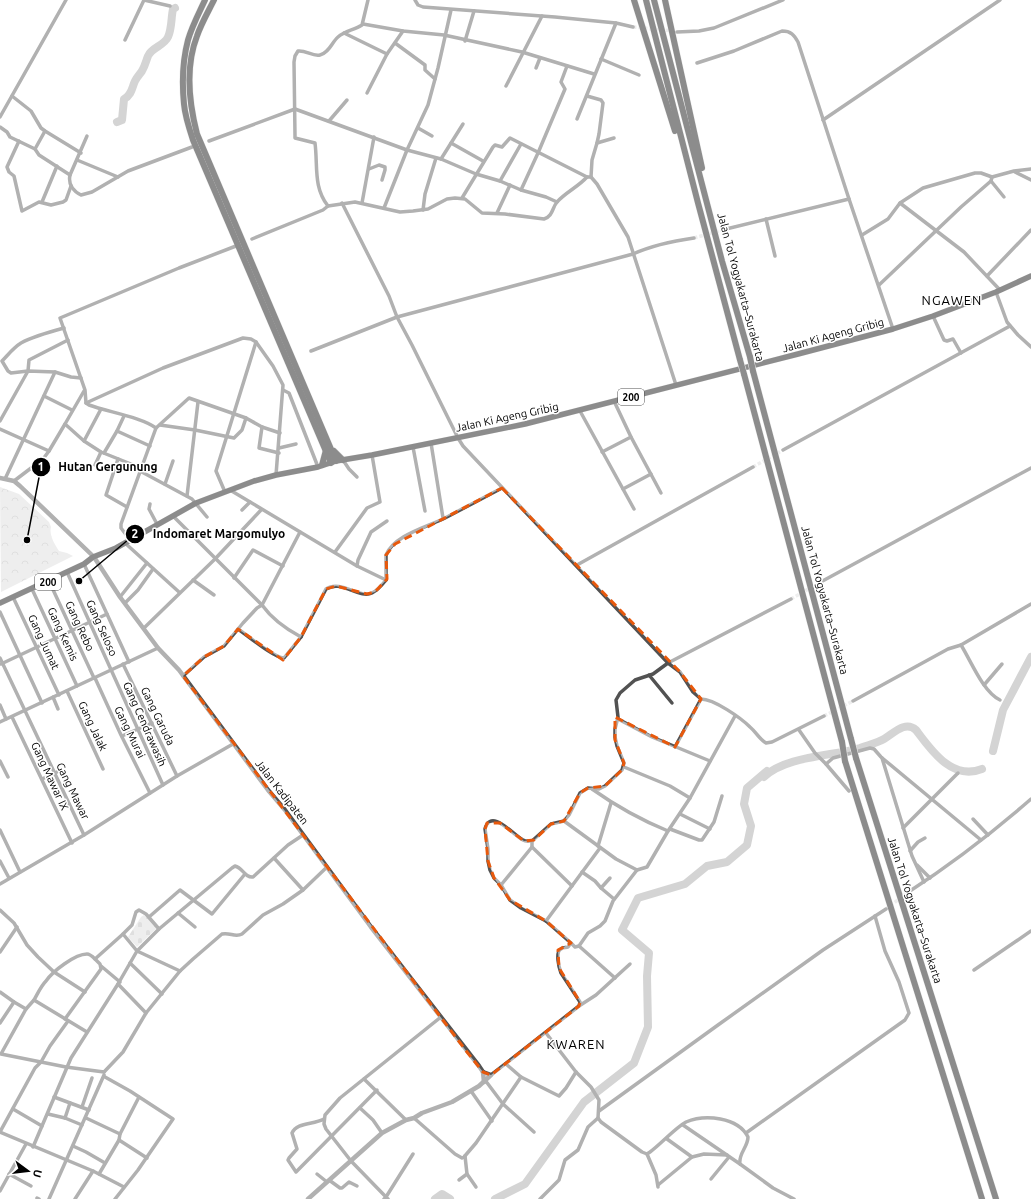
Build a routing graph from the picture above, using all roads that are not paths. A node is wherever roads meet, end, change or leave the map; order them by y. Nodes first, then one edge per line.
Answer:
1 (66, 0) edge
2 (144, 0) edge
3 (205, 0) edge
4 (214, 0) edge
5 (368, 0) edge
6 (415, 0) edge
7 (634, 0) edge
8 (646, 0) edge
9 (654, 0) edge
10 (665, 0) edge
11 (783, 0) edge
12 (1000, 0) edge
13 (170, 6) dead end
14 (451, 10) junction
15 (474, 11) junction
16 (542, 16) junction
17 (616, 23) junction
18 (363, 24) junction
19 (633, 27) tunnel mouth
20 (403, 31) junction
21 (676, 32) tunnel mouth
22 (344, 33) junction
23 (444, 35) junction
24 (125, 40) dead end
25 (464, 41) junction
26 (394, 43) junction
27 (522, 52) junction
28 (387, 54) junction
29 (540, 58) junction
30 (601, 58) junction
31 (697, 63) dead end
32 (567, 66) junction
33 (536, 68) dead end
34 (594, 74) junction
35 (639, 75) dead end
36 (435, 79) junction
37 (506, 86) dead end
38 (367, 93) dead end
39 (12, 96) junction
40 (587, 96) junction
41 (347, 100) dead end
42 (295, 109) junction
43 (0, 117) edge
44 (577, 120) dead end
45 (823, 120) junction
46 (329, 121) junction
47 (463, 124) dead end
48 (2, 128) edge
49 (418, 128) junction
50 (45, 131) junction
51 (88, 136) dead end
52 (432, 136) dead end
53 (374, 137) junction
54 (614, 138) dead end
55 (19, 141) junction
56 (209, 141) dead end
57 (451, 143) junction
58 (597, 143) junction
59 (521, 144) junction
60 (192, 147) dead end
61 (35, 149) junction
62 (407, 150) junction
63 (81, 152) junction
64 (538, 153) junction
65 (439, 158) junction
66 (77, 160) junction
67 (483, 161) junction
68 (57, 166) junction
69 (1031, 168) edge
70 (369, 169) junction
71 (1014, 171) junction
72 (476, 174) junction
73 (70, 175) junction
74 (118, 177) junction
75 (589, 177) junction
76 (992, 179) junction
77 (382, 180) dead end
78 (1031, 180) edge
79 (500, 181) junction
80 (510, 185) junction
81 (71, 186) junction
82 (521, 190) junction
83 (1004, 197) dead end
84 (462, 198) junction
85 (849, 199) junction
86 (42, 202) junction
87 (557, 202) junction
88 (342, 203) junction
89 (362, 203) junction
90 (698, 203) junction
91 (900, 203) junction
92 (328, 206) junction
93 (384, 208) junction
94 (423, 210) junction
95 (497, 213) junction
96 (766, 219) junction
97 (722, 230) tunnel mouth
98 (1031, 230) edge
99 (936, 231) junction
100 (862, 235) junction
101 (694, 238) tunnel mouth
102 (252, 239) dead end
103 (236, 246) dead end
104 (633, 254) junction
105 (775, 256) dead end
106 (722, 261) junction
107 (987, 276) junction
108 (1031, 276) edge
109 (879, 285) junction
110 (998, 291) junction
111 (932, 316) junction
112 (397, 317) junction
113 (1010, 326) junction
114 (64, 328) junction
115 (893, 329) junction
116 (68, 340) junction
117 (256, 342) junction
118 (1031, 348) edge
119 (311, 351) dead end
120 (961, 353) junction
121 (1, 362) edge
122 (28, 371) junction
123 (55, 372) junction
124 (81, 378) junction
125 (676, 385) junction
126 (85, 390) junction
127 (283, 390) junction
128 (44, 396) junction
129 (614, 401) junction
130 (198, 402) junction
131 (86, 403) junction
132 (102, 409) junction
133 (72, 410) junction
134 (580, 411) junction
135 (233, 414) junction
136 (124, 416) junction
137 (246, 418) junction
138 (0, 421) edge
139 (65, 424) junction
140 (160, 425) junction
141 (262, 427) junction
142 (156, 428) junction
143 (0, 429) edge
144 (195, 430) junction
145 (117, 431) junction
146 (280, 433) junction
147 (226, 437) junction
148 (631, 437) junction
149 (458, 438) junction
150 (24, 439) junction
151 (84, 441) junction
152 (296, 444) dead end
153 (431, 444) junction
154 (150, 446) junction
155 (413, 447) junction
156 (279, 448) junction
157 (329, 450) junction
158 (783, 450) tunnel mouth
159 (49, 451) junction
160 (602, 452) junction
161 (103, 453) junction
162 (279, 453) junction
163 (372, 456) junction
164 (118, 458) junction
165 (173, 461) dead end
166 (337, 461) junction
167 (95, 465) dead end
168 (320, 466) junction
169 (753, 467) tunnel mouth
170 (1031, 468) edge
171 (141, 470) junction
172 (651, 474) junction
173 (276, 475) junction
174 (357, 477) dead end
175 (3, 479) edge
176 (14, 481) junction
177 (165, 484) junction
178 (502, 488) junction
179 (623, 489) junction
180 (227, 491) junction
181 (661, 493) dead end
182 (187, 496) junction
183 (196, 502) junction
184 (250, 502) junction
185 (150, 504) dead end
186 (127, 507) junction
187 (634, 509) dead end
188 (242, 510) dead end
189 (261, 510) junction
190 (424, 511) dead end
191 (172, 515) junction
192 (207, 517) dead end
193 (443, 518) junction
194 (387, 521) dead end
195 (157, 524) junction
196 (300, 532) junction
197 (128, 541) junction
198 (335, 552) junction
199 (93, 556) junction
200 (215, 559) junction
201 (147, 563) junction
202 (84, 564) junction
203 (577, 565) junction
204 (283, 566) junction
205 (357, 566) junction
206 (153, 569) junction
207 (67, 572) junction
208 (234, 578) junction
209 (193, 580) junction
210 (386, 580) junction
211 (50, 581) junction
212 (817, 584) tunnel mouth
213 (32, 589) junction
214 (179, 592) junction
215 (214, 595) dead end
216 (13, 597) junction
217 (120, 597) junction
218 (791, 599) tunnel mouth
219 (0, 603) edge
220 (125, 603) junction
221 (1031, 604) edge
222 (262, 605) junction
223 (0, 612) edge
224 (107, 614) junction
225 (89, 622) junction
226 (144, 628) junction
227 (238, 629) junction
228 (72, 630) junction
229 (301, 637) junction
230 (55, 639) junction
231 (961, 645) junction
232 (37, 647) junction
233 (158, 648) junction
234 (20, 654) junction
235 (0, 658) edge
236 (129, 662) junction
237 (668, 663) junction
238 (1, 664) edge
239 (123, 664) junction
240 (1002, 664) dead end
241 (111, 670) junction
242 (649, 675) junction
243 (183, 676) junction
244 (94, 678) junction
245 (984, 685) junction
246 (77, 686) junction
247 (67, 691) junction
248 (59, 695) junction
249 (53, 698) junction
250 (701, 699) junction
251 (1000, 700) dead end
252 (853, 701) tunnel mouth
253 (42, 703) junction
254 (672, 703) dead end
255 (0, 705) edge
256 (58, 709) dead end
257 (24, 711) junction
258 (735, 716) junction
259 (824, 716) tunnel mouth
260 (12, 717) junction
261 (618, 718) junction
262 (6, 719) junction
263 (0, 722) edge
264 (152, 723) junction
265 (138, 729) junction
266 (799, 730) junction
267 (122, 736) junction
268 (233, 744) junction
269 (675, 747) junction
270 (882, 757) junction
271 (0, 761) edge
272 (710, 761) junction
273 (826, 764) junction
274 (624, 767) junction
275 (104, 769) dead end
276 (59, 771) dead end
277 (54, 773) junction
278 (958, 773) dead end
279 (177, 776) junction
280 (8, 777) dead end
281 (42, 779) junction
282 (163, 785) junction
283 (591, 788) junction
284 (849, 791) dead end
285 (150, 793) junction
286 (722, 796) dead end
287 (690, 798) junction
288 (932, 799) junction
289 (1031, 799) edge
290 (611, 803) junction
291 (680, 814) junction
292 (973, 819) dead end
293 (564, 821) junction
294 (903, 828) junction
295 (710, 829) junction
296 (0, 830) edge
297 (669, 830) junction
298 (84, 835) junction
299 (303, 835) junction
300 (988, 835) junction
301 (925, 838) dead end
302 (981, 840) junction
303 (532, 841) junction
304 (72, 843) junction
305 (532, 847) junction
306 (599, 847) junction
307 (910, 851) junction
308 (274, 858) junction
309 (0, 861) edge
310 (915, 863) junction
311 (327, 867) junction
312 (634, 869) junction
313 (20, 872) junction
314 (582, 872) junction
315 (245, 874) junction
316 (9, 878) junction
317 (610, 878) dead end
318 (930, 878) junction
319 (924, 882) junction
320 (0, 884) edge
321 (501, 885) junction
322 (572, 886) junction
323 (600, 888) junction
324 (303, 890) junction
325 (907, 893) tunnel mouth
326 (613, 899) junction
327 (194, 900) junction
328 (886, 909) tunnel mouth
329 (0, 910) edge
330 (4, 913) junction
331 (178, 913) junction
332 (875, 916) junction
333 (149, 917) junction
334 (0, 918) edge
335 (546, 920) junction
336 (17, 927) junction
337 (195, 927) dead end
338 (159, 929) junction
339 (1031, 931) edge
340 (123, 934) junction
341 (575, 945) junction
342 (137, 951) junction
343 (0, 952) edge
344 (95, 959) junction
345 (130, 963) junction
346 (630, 964) dead end
347 (101, 966) junction
348 (974, 970) dead end
349 (180, 971) junction
350 (54, 972) junction
351 (615, 978) junction
352 (119, 983) junction
353 (85, 992) junction
354 (162, 994) junction
355 (1, 995) edge
356 (34, 1000) junction
357 (14, 1002) junction
358 (580, 1006) junction
359 (26, 1009) junction
360 (146, 1013) junction
361 (441, 1017) junction
362 (66, 1020) junction
363 (0, 1023) edge
364 (87, 1032) junction
365 (546, 1033) junction
366 (41, 1062) junction
367 (506, 1064) junction
368 (66, 1067) junction
369 (483, 1072) junction
370 (576, 1072) junction
371 (104, 1074) junction
372 (491, 1075) junction
373 (521, 1077) junction
374 (92, 1078) dead end
375 (364, 1079) junction
376 (484, 1081) junction
377 (377, 1090) junction
378 (471, 1091) junction
379 (54, 1097) junction
380 (139, 1097) junction
381 (70, 1103) junction
382 (503, 1104) junction
383 (82, 1107) junction
384 (360, 1108) junction
385 (13, 1109) junction
386 (89, 1110) junction
387 (599, 1111) junction
388 (48, 1114) junction
389 (65, 1118) junction
390 (86, 1118) junction
391 (414, 1118) junction
392 (598, 1118) junction
393 (324, 1119) junction
394 (406, 1120) junction
395 (0, 1121) edge
396 (492, 1121) junction
397 (5, 1122) junction
398 (683, 1124) junction
399 (82, 1125) junction
400 (42, 1126) junction
401 (0, 1132) edge
402 (534, 1132) dead end
403 (382, 1133) junction
404 (746, 1133) junction
405 (120, 1134) junction
406 (332, 1135) junction
407 (667, 1139) junction
408 (119, 1140) junction
409 (26, 1144) junction
410 (73, 1146) junction
411 (33, 1147) junction
412 (413, 1154) dead end
413 (646, 1154) junction
414 (465, 1156) junction
415 (728, 1156) junction
416 (692, 1157) junction
417 (147, 1158) junction
418 (66, 1160) junction
419 (351, 1162) junction
420 (105, 1163) junction
421 (740, 1164) junction
422 (93, 1171) junction
423 (9, 1174) junction
424 (99, 1174) junction
425 (317, 1174) dead end
426 (467, 1174) junction
427 (711, 1179) dead end
428 (459, 1180) dead end
429 (328, 1181) junction
430 (31, 1186) dead end
431 (357, 1186) dead end
432 (124, 1187) junction
433 (476, 1187) dead end
434 (0, 1191) edge
435 (386, 1198) edge
436 (788, 1198) edge
437 (49, 1199) edge
438 (75, 1199) edge
439 (115, 1199) edge
440 (308, 1199) edge
441 (540, 1199) edge
442 (794, 1199) edge
443 (982, 1199) edge
444 (996, 1199) edge

1 - 39 street
2 - 13 street
2 - 24 street
3 - 157 highway
4 - 157 highway
5 - 18 street
6 - 14 street
7 - 90 highway
8 - 90 highway, Jalan Tol Yogyakarta–Surakarta
9 - 106 highway, Jalan Tol Yogyakarta–Surakarta
10 - 106 highway
11 - 21 street
12 - 45 street
14 - 15 street
14 - 23 street
15 - 16 street
15 - 25 street
16 - 17 street
16 - 27 street
17 - 19 street
17 - 30 street
18 - 20 street
18 - 22 street
20 - 23 street
20 - 26 street
22 - 28 street
22 - 42 street
23 - 25 street
23 - 36 street
25 - 27 street
26 - 28 street
26 - 36 street
27 - 29 street
27 - 37 street
28 - 38 street
29 - 32 street
29 - 33 street
30 - 34 street
30 - 35 street
31 - 45 street
32 - 34 street
32 - 64 street
34 - 40 street
36 - 49 street
39 - 43 street
39 - 50 street
40 - 44 street
40 - 58 street
41 - 46 street
42 - 46 street
42 - 56 street
42 - 92 street
45 - 85 street
46 - 53 street
47 - 57 street
48 - 55 street
49 - 52 street
49 - 62 street
50 - 61 street
50 - 63 street
51 - 63 street
53 - 62 street
53 - 70 street
54 - 58 street
55 - 61 street
55 - 86 street
57 - 65 street
57 - 67 street
58 - 75 street
59 - 64 street
59 - 67 street
59 - 79 street
60 - 74 street
61 - 68 street
62 - 65 street
62 - 93 street
63 - 66 street
64 - 75 street
64 - 82 street
65 - 72 street
65 - 94 street
66 - 73 street
66 - 74 street
67 - 72 street
68 - 73 street
68 - 86 street
69 - 71 street
70 - 77 street
70 - 89 street
71 - 76 street
71 - 78 street
72 - 79 street
72 - 84 street
73 - 81 street
74 - 81 street
75 - 87 street
75 - 104 street
76 - 83 street
76 - 91 street
76 - 99 street
79 - 80 street
80 - 82 street
80 - 95 street
81 - 86 street
82 - 87 street
84 - 94 street
84 - 95 street
85 - 96 street
85 - 100 street
87 - 95 street
88 - 89 street
88 - 92 street
88 - 112 street
89 - 93 street
90 - 443 highway, Jalan Tol Yogyakarta–Surakarta, bridge
91 - 99 street
91 - 100 street
92 - 102 street
93 - 94 street
96 - 97 street
96 - 105 street
98 - 107 street
99 - 107 street
99 - 109 street
100 - 109 street
101 - 104 street
103 - 114 street
104 - 112 street
104 - 125 street
106 - 444 highway, Jalan Tol Yogyakarta–Surakarta, bridge
107 - 110 street
108 - 110 main road, Jalan Ki Ageng Gribig / 200
109 - 115 street
110 - 111 main road, Jalan Ki Ageng Gribig / 200
110 - 113 street
111 - 115 main road, Jalan Ki Ageng Gribig / 200
111 - 120 street
112 - 119 street
112 - 149 street
113 - 118 street
113 - 120 street
114 - 116 street
114 - 121 street
115 - 125 main road, Jalan Ki Ageng Gribig / 200
116 - 122 street
116 - 124 street
117 - 127 street
117 - 131 street
117 - 135 street
120 - 158 street
121 - 122 street
122 - 123 street
122 - 138 street
123 - 124 street
123 - 128 street
124 - 126 street
125 - 129 main road, Jalan Ki Ageng Gribig / 200
126 - 131 street
126 - 133 street
127 - 146 street
127 - 168 street
128 - 133 street
128 - 150 street
129 - 134 main road, Jalan Ki Ageng Gribig / 200
129 - 148 street
130 - 135 street
130 - 140 street
130 - 144 street
131 - 132 street
132 - 136 street
132 - 151 street
133 - 139 street
134 - 149 main road, Jalan Ki Ageng Gribig / 200
134 - 160 street
135 - 137 street
135 - 147 street
136 - 142 street
136 - 145 street
137 - 141 street
137 - 147 street
139 - 151 street
139 - 159 street
140 - 142 street
140 - 144 street
141 - 146 street
141 - 162 street
142 - 154 street
143 - 150 street
144 - 147 street
144 - 182 street
145 - 154 street
145 - 161 street
146 - 156 street
147 - 180 street
148 - 160 street
148 - 172 street
149 - 153 main road, Jalan Ki Ageng Gribig / 200
149 - 178 street
150 - 159 street
150 - 175 street
151 - 161 street
152 - 156 street
153 - 155 main road, Jalan Ki Ageng Gribig / 200
153 - 193 street
154 - 171 street
155 - 163 main road, Jalan Ki Ageng Gribig / 200
155 - 190 street
156 - 162 street
157 - 166 highway
157 - 168 highway
159 - 176 street
160 - 179 street
161 - 164 street
161 - 167 street
162 - 173 street
163 - 166 main road, Jalan Ki Ageng Gribig / 200
163 - 198 street
164 - 171 street
164 - 186 street
165 - 177 street
166 - 168 main road, Jalan Ki Ageng Gribig / 200
166 - 174 street
168 - 173 main road, Jalan Ki Ageng Gribig / 200
169 - 203 street
170 - 212 street
171 - 177 street
171 - 186 street
172 - 179 street
172 - 181 street
173 - 180 main road, Jalan Ki Ageng Gribig / 200
175 - 176 street
176 - 199 street, Jalan Kadipaten
177 - 182 street
178 - 193 street
178 - 203 street
179 - 187 street
180 - 183 main road, Jalan Ki Ageng Gribig / 200
180 - 184 street
182 - 183 street
183 - 191 main road, Jalan Ki Ageng Gribig / 200
183 - 192 street
184 - 188 street
184 - 189 street
185 - 195 street
186 - 197 street
189 - 196 street
189 - 200 street
191 - 195 main road, Jalan Ki Ageng Gribig / 200
191 - 200 street
193 - 210 street
194 - 205 street
195 - 197 main road, Jalan Ki Ageng Gribig / 200
196 - 198 street
196 - 204 street
197 - 199 main road, Jalan Ki Ageng Gribig / 200
197 - 201 street
198 - 205 street
199 - 202 main road, Jalan Ki Ageng Gribig / 200
199 - 217 street, Jalan Kadipaten
200 - 208 street
200 - 209 street
201 - 206 street
201 - 217 street
202 - 207 main road, Jalan Ki Ageng Gribig / 200
202 - 224 street
203 - 237 street
204 - 208 street
204 - 222 street
205 - 210 street
206 - 214 street
206 - 220 street
207 - 211 main road, Jalan Ki Ageng Gribig / 200
207 - 225 street, Gang Seloso
208 - 222 street
209 - 214 street
209 - 215 street
210 - 229 street
211 - 213 main road, Jalan Ki Ageng Gribig / 200
211 - 228 street, Gang Rebo
213 - 216 main road, Jalan Ki Ageng Gribig / 200
213 - 230 street, Gang Kemis
214 - 226 street
216 - 219 main road, Jalan Ki Ageng Gribig / 200
216 - 232 street, Gang Jumat
217 - 220 street, Jalan Kadipaten
218 - 237 street
220 - 226 street, Jalan Kadipaten
221 - 231 street
222 - 227 street
222 - 229 street
223 - 234 street
224 - 225 street
224 - 236 street
225 - 228 street
225 - 241 street, Gang Seloso
226 - 233 street, Jalan Kadipaten
227 - 229 street
227 - 243 street
228 - 230 street
228 - 244 street, Gang Rebo
230 - 232 street
230 - 246 street, Gang Kemis
231 - 245 street
231 - 252 street
232 - 234 street
232 - 248 street, Gang Jumat
233 - 236 street
233 - 243 street, Jalan Kadipaten
234 - 238 street
234 - 253 street
235 - 238 street, Gang Mawar
236 - 239 street
237 - 242 street
237 - 250 street
238 - 257 street, Gang Mawar
239 - 241 street
239 - 264 street, Gang Garuda
240 - 245 street
241 - 244 street
241 - 265 street, Gang Cendrawasih
242 - 254 street
242 - 261 street
243 - 268 street, Jalan Kadipaten
244 - 246 street
244 - 267 street, Gang Murai
245 - 251 street
246 - 247 street
247 - 248 street
247 - 275 street, Gang Jalak
248 - 249 street
249 - 253 street
249 - 256 street
250 - 258 street
250 - 269 street
253 - 257 street
255 - 262 street
257 - 260 street
257 - 277 street, Gang Mawar
258 - 266 street
258 - 272 street
259 - 266 street
260 - 262 street
260 - 281 street, Gang Mawar IX
261 - 269 street
261 - 274 street
262 - 263 street
264 - 265 street
264 - 279 street, Gang Garuda
265 - 267 street
265 - 282 street, Gang Cendrawasih
266 - 273 street
267 - 285 street, Gang Murai
268 - 279 street
268 - 299 street, Jalan Kadipaten
269 - 272 street
270 - 273 street
270 - 288 street
270 - 294 street
271 - 280 street
272 - 287 street
273 - 284 street
274 - 283 street
274 - 287 street
276 - 277 street
277 - 281 street
277 - 298 street, Gang Mawar
278 - 288 street
279 - 282 street
281 - 304 street, Gang Mawar IX
282 - 285 street
283 - 290 street
283 - 293 street
285 - 298 street
286 - 295 street
287 - 291 street
288 - 294 street
288 - 302 street
289 - 300 street
290 - 297 street
290 - 306 street
291 - 295 street
291 - 297 street
292 - 300 street
293 - 303 street
293 - 306 street
294 - 307 street
295 - 297 street
296 - 313 street
297 - 312 street
298 - 304 street
299 - 308 street
299 - 311 street, Jalan Kadipaten
300 - 302 street
301 - 307 street
302 - 318 street
303 - 305 street
303 - 321 street
304 - 313 street
305 - 321 street
305 - 322 street
306 - 312 street
306 - 314 street
307 - 310 street
308 - 315 street
308 - 324 street
309 - 316 street
310 - 318 street
310 - 319 street
311 - 324 street
311 - 361 street, Jalan Kadipaten
312 - 326 street
313 - 316 street
314 - 322 street
314 - 323 street
315 - 327 street
315 - 327 street
316 - 320 street
317 - 323 street
318 - 319 street
319 - 325 street
321 - 335 street
322 - 335 street
323 - 326 street
324 - 349 street
326 - 341 street
327 - 331 street
327 - 333 street
328 - 332 street
329 - 330 street
330 - 334 street
330 - 336 street
331 - 337 street
331 - 338 street
332 - 387 street
332 - 404 street
333 - 338 street
333 - 340 street
335 - 341 street
336 - 343 street
336 - 350 street
338 - 342 street
339 - 348 street
340 - 342 street
340 - 344 street
341 - 351 street
341 - 358 street
342 - 345 street
342 - 349 street
344 - 347 street
344 - 350 street
345 - 352 street
345 - 354 street
346 - 351 street
347 - 352 street
347 - 353 street
349 - 354 street
350 - 353 street
350 - 356 street
351 - 358 street
352 - 360 street
352 - 364 street
353 - 362 street
354 - 360 street
355 - 357 street
356 - 359 street
356 - 362 street
357 - 359 street
357 - 363 street
358 - 365 street
359 - 366 street
360 - 371 street
361 - 369 street, Jalan Kadipaten
361 - 375 street
362 - 364 street
362 - 366 street
364 - 368 street
365 - 367 street
365 - 370 street
366 - 368 street
366 - 385 street
367 - 372 street
367 - 373 street
368 - 371 street
368 - 379 street
369 - 372 street
369 - 376 street
370 - 373 street
370 - 387 street
371 - 380 street
371 - 386 street
372 - 376 street
373 - 382 street
374 - 383 street
375 - 377 street
375 - 393 street
376 - 378 street
376 - 382 street
377 - 384 street
377 - 394 street
378 - 391 street
378 - 396 street
379 - 381 street
379 - 388 street
380 - 405 street
380 - 417 street
381 - 383 street
381 - 389 street
382 - 396 street
382 - 402 street
383 - 386 street
384 - 403 street
384 - 406 street
385 - 397 street
385 - 400 street
386 - 390 street
387 - 392 street
388 - 389 street
388 - 400 street
389 - 399 street
390 - 399 street
390 - 405 street
391 - 394 street
391 - 414 street
392 - 413 street
392 - 441 street
393 - 406 street
393 - 406 street
394 - 403 street
395 - 397 street
396 - 414 street
397 - 401 street
398 - 404 street
398 - 407 street
398 - 415 street
399 - 410 street
400 - 411 street
401 - 409 street
403 - 419 street
404 - 421 street
405 - 408 street
406 - 419 street
407 - 413 street
407 - 416 street
408 - 417 street
408 - 420 street
409 - 411 street
409 - 423 street
410 - 418 street
410 - 420 street
411 - 418 street
412 - 435 street
413 - 416 street
414 - 426 street
415 - 416 street
415 - 421 street
415 - 427 street
417 - 432 street
418 - 422 street
418 - 437 street
419 - 429 street
419 - 435 street
420 - 424 street
421 - 436 street
422 - 424 street
422 - 438 street
423 - 430 street
423 - 434 street
424 - 432 street
425 - 429 street
426 - 428 street
426 - 433 street
429 - 431 street
429 - 440 street
432 - 439 street
436 - 442 street

